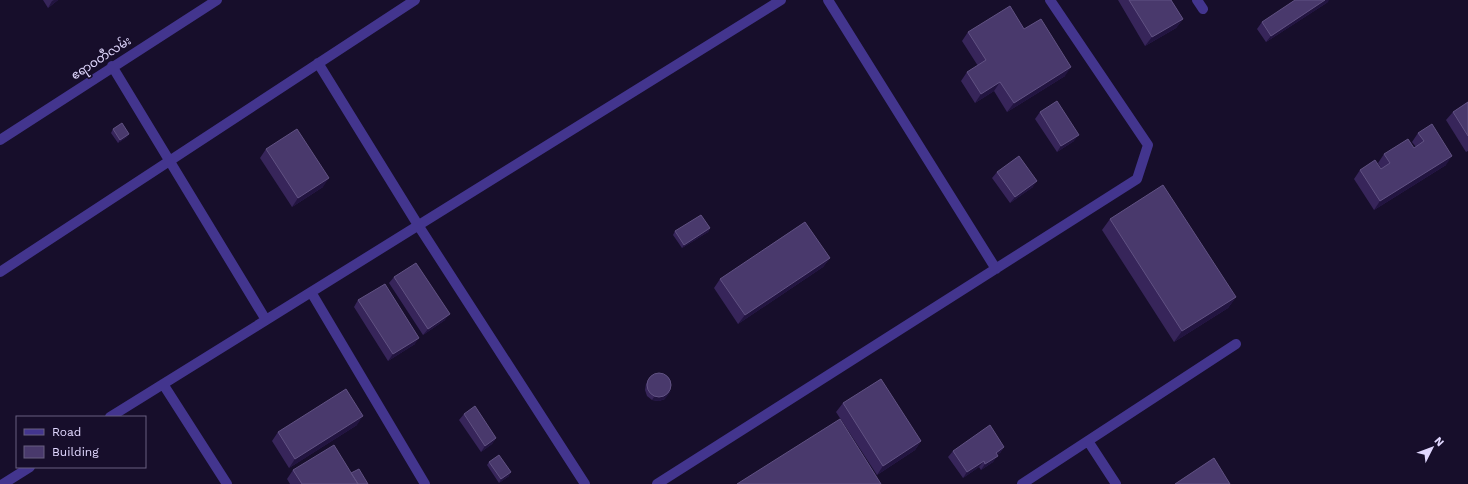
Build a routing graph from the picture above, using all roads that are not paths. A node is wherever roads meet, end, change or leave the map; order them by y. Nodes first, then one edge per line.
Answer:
1 (217, 0) edge
2 (415, 0) edge
3 (781, 0) edge
4 (828, 0) edge
5 (1050, 0) edge
6 (318, 63) junction
7 (112, 66) junction
8 (0, 140) edge
9 (170, 160) junction
10 (418, 225) junction
11 (996, 269) junction
12 (0, 272) edge
13 (311, 292) junction
14 (266, 320) junction
15 (1236, 344) dead end
16 (163, 384) junction
17 (112, 416) edge
18 (1088, 441) junction
19 (28, 468) edge
20 (3, 484) edge
21 (227, 484) edge
22 (425, 484) edge
23 (585, 484) edge
24 (657, 484) edge
25 (1022, 484) edge
26 (1116, 484) edge

1 - 7 street, ဧရာဝတီလမ်း
2 - 6 street
3 - 10 street
4 - 11 street
5 - 11 street
6 - 9 street
6 - 10 street
7 - 8 street, ဧရာဝတီလမ်း
7 - 9 street
9 - 12 street
9 - 14 street
10 - 13 street
10 - 23 street
11 - 24 street
13 - 14 street
13 - 22 street
14 - 16 street
15 - 18 street
16 - 17 street
16 - 21 street
18 - 25 street
18 - 26 street
19 - 20 street

